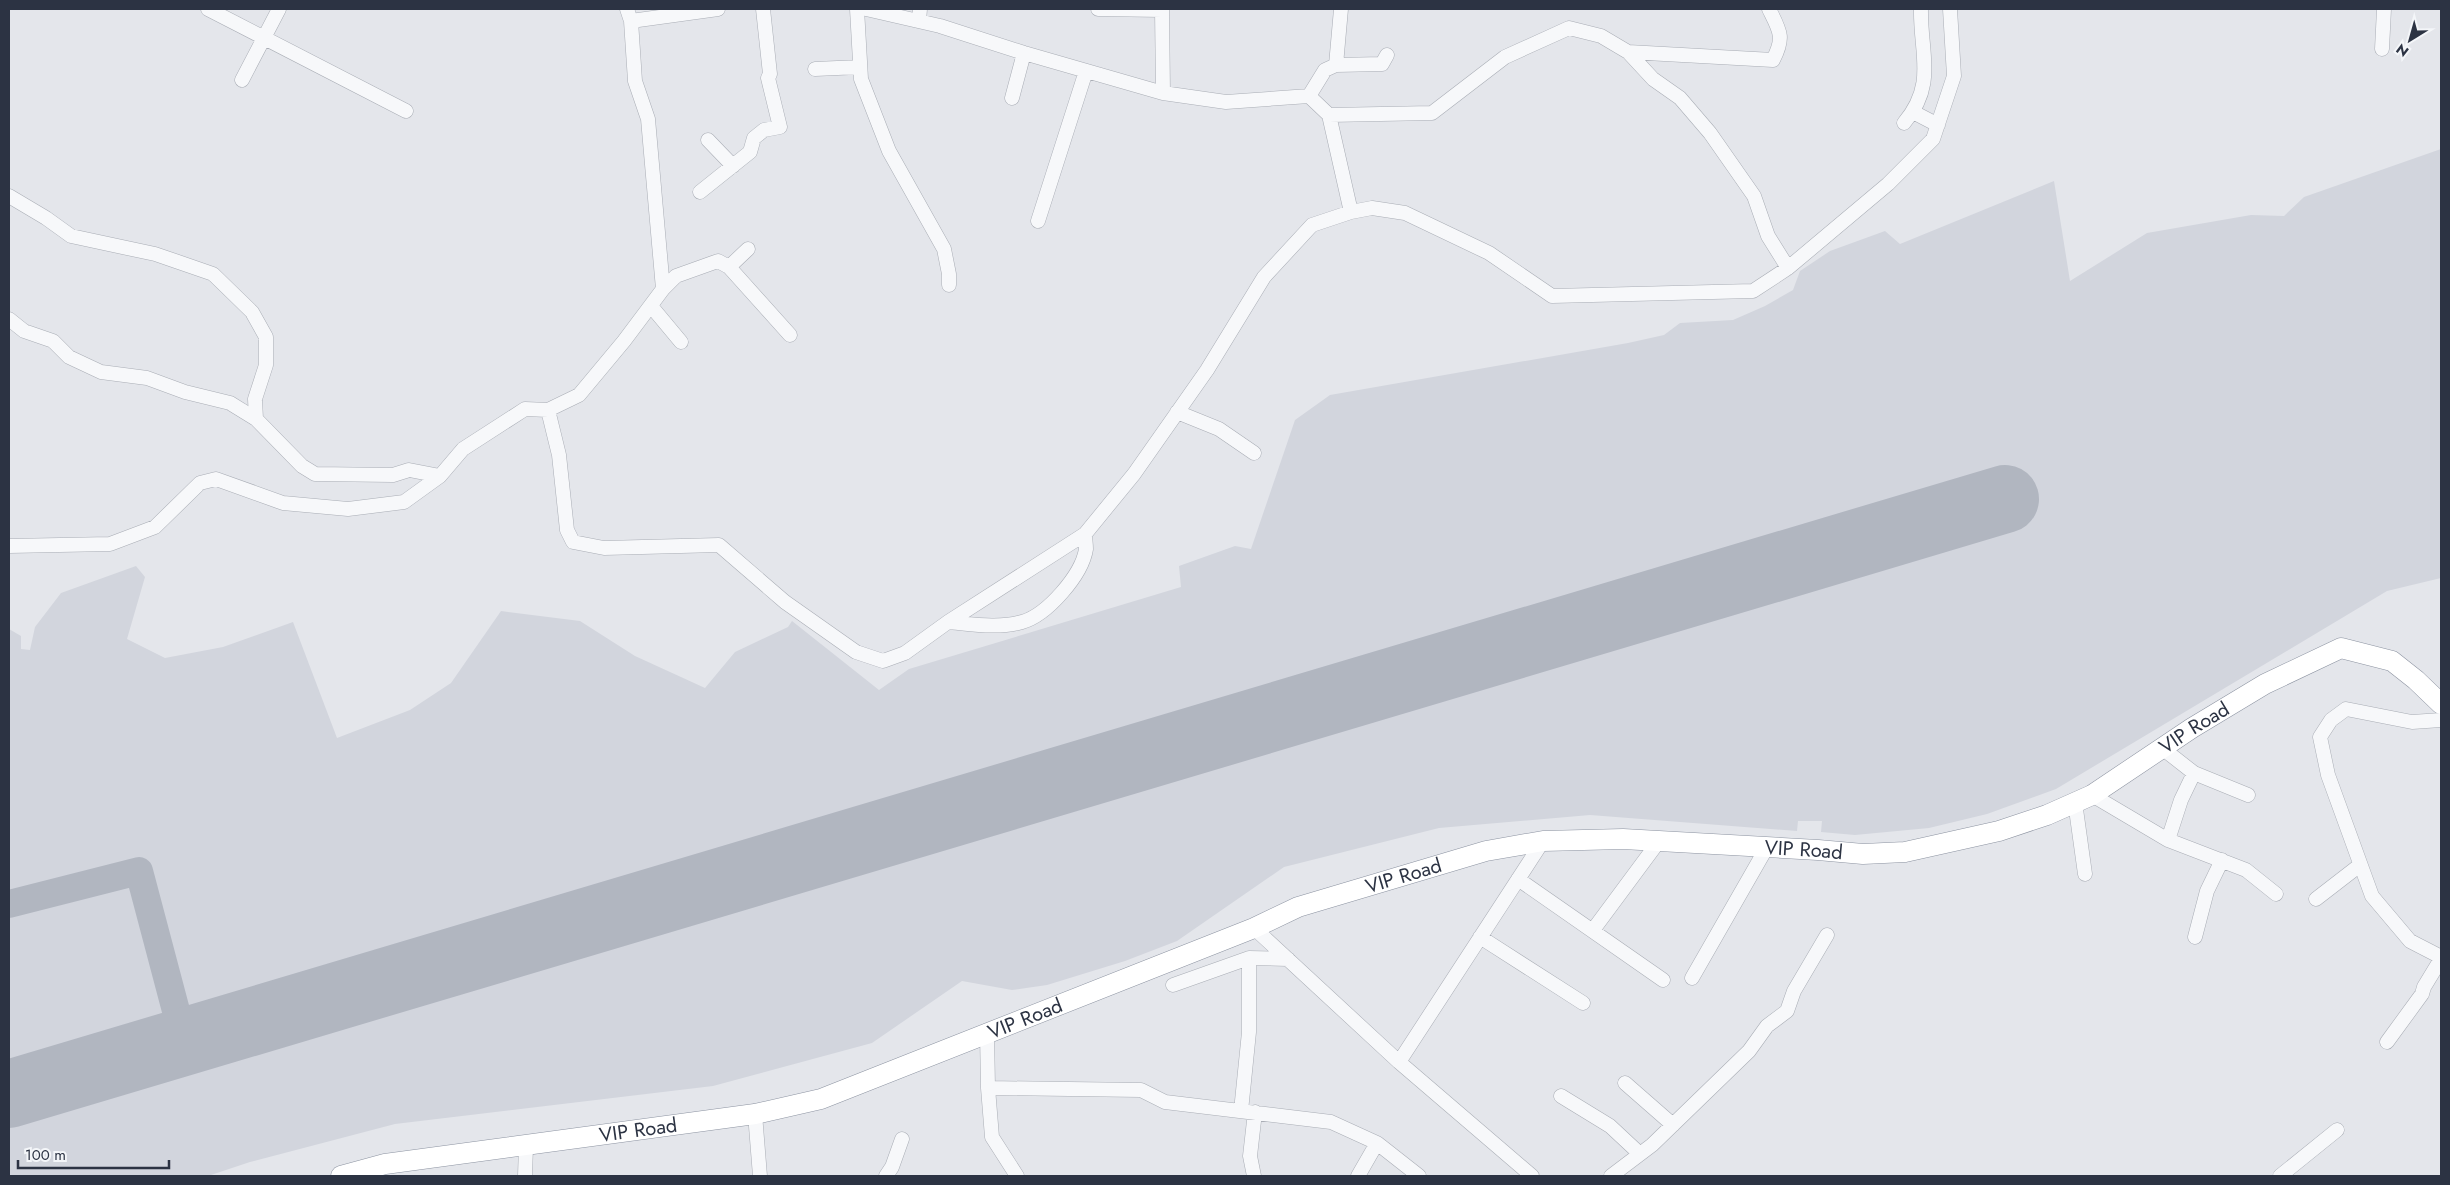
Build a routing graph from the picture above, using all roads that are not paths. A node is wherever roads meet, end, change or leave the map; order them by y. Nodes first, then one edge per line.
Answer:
1 (208, 9) edge
2 (279, 9) edge
3 (718, 9) edge
4 (763, 9) edge
5 (857, 9) edge
6 (866, 9) edge
7 (1098, 9) edge
8 (1341, 9) edge
9 (1769, 9) edge
10 (1920, 9) edge
11 (1950, 9) edge
12 (2384, 9) edge
13 (1162, 10) edge
14 (629, 15) edge
15 (920, 15) edge
16 (264, 37) junction
17 (2382, 49) dead end
18 (1628, 52) junction
19 (1024, 53) junction
20 (1387, 55) dead end
21 (860, 66) junction
22 (1336, 66) junction
23 (815, 68) dead end
24 (1086, 71) junction
25 (242, 80) dead end
26 (1164, 93) junction
27 (1309, 96) junction
28 (1012, 98) dead end
29 (406, 111) dead end
30 (1329, 115) junction
31 (1938, 125) junction
32 (708, 140) dead end
33 (733, 166) junction
34 (700, 192) dead end
35 (9, 196) edge
36 (1351, 212) junction
37 (1038, 221) dead end
38 (748, 249) dead end
39 (729, 267) junction
40 (1788, 268) junction
41 (949, 285) dead end
42 (663, 289) junction
43 (651, 306) junction
44 (9, 319) edge
45 (790, 335) dead end
46 (681, 342) dead end
47 (548, 410) junction
48 (1177, 412) junction
49 (256, 419) junction
50 (1254, 453) dead end
51 (440, 476) junction
52 (1084, 534) junction
53 (9, 546) edge
54 (948, 622) junction
55 (2441, 704) edge
56 (2441, 720) edge
57 (2162, 748) junction
58 (2194, 773) junction
59 (2248, 795) dead end
60 (2083, 799) junction
61 (2168, 840) junction
62 (1543, 841) junction
63 (1659, 841) junction
64 (1768, 847) junction
65 (2222, 860) junction
66 (2360, 865) junction
67 (2085, 874) dead end
68 (1518, 879) junction
69 (2276, 894) dead end
70 (2316, 899) dead end
71 (1254, 928) junction
72 (1593, 930) junction
73 (1826, 935) dead end
74 (1480, 937) junction
75 (2196, 937) dead end
76 (1249, 958) junction
77 (2441, 958) edge
78 (1288, 959) junction
79 (1692, 978) dead end
80 (1663, 980) dead end
81 (1173, 985) dead end
82 (1583, 1003) dead end
83 (987, 1032) junction
84 (2387, 1042) dead end
85 (1399, 1062) junction
86 (1625, 1083) dead end
87 (988, 1088) junction
88 (1561, 1096) dead end
89 (1248, 1112) junction
90 (755, 1114) junction
91 (1672, 1125) junction
92 (2337, 1130) dead end
93 (902, 1139) dead end
94 (1377, 1143) junction
95 (526, 1146) junction
96 (1501, 1150) junction
97 (1640, 1154) junction
98 (387, 1170) edge
99 (341, 1176) edge
100 (524, 1176) edge
101 (760, 1176) edge
102 (886, 1176) edge
103 (1017, 1176) edge
104 (1254, 1176) edge
105 (1358, 1176) edge
106 (1419, 1176) edge
107 (1515, 1176) edge
108 (1532, 1176) edge
109 (1611, 1176) edge
110 (2280, 1176) edge

1 - 16 street
2 - 16 street
3 - 14 street
4 - 33 street
5 - 21 street
6 - 15 street
7 - 13 street
8 - 22 street
9 - 18 street
10 - 31 street
11 - 31 street
12 - 17 street
13 - 26 street
14 - 42 street
15 - 19 street
16 - 25 street
16 - 29 street
18 - 30 street
18 - 40 street
19 - 24 street
19 - 28 street
20 - 22 street
21 - 23 street
21 - 41 street
22 - 27 street
24 - 26 street
24 - 37 street
26 - 27 street
27 - 30 street
30 - 36 street
31 - 40 street
32 - 33 street
33 - 34 street
35 - 49 street
36 - 40 street
36 - 48 street
38 - 39 street
39 - 42 street
39 - 45 street
42 - 43 street
43 - 46 street
43 - 47 street
44 - 49 street
47 - 51 street
47 - 54 street
48 - 50 street
48 - 52 street
49 - 51 street
51 - 53 street
52 - 54 street
52 - 54 street
55 - 57 highway, VIP Road
56 - 66 street
57 - 58 street
57 - 60 highway, VIP Road
58 - 59 street
58 - 61 street
60 - 61 street
60 - 64 highway, VIP Road
60 - 67 street
61 - 65 street
62 - 63 highway, VIP Road
62 - 68 street
62 - 71 highway, VIP Road
63 - 64 highway, VIP Road
63 - 72 street
64 - 79 street
65 - 69 street
65 - 75 street
66 - 70 street
66 - 77 street
68 - 72 street
68 - 74 street
71 - 78 street
71 - 83 highway, VIP Road
72 - 80 street
73 - 91 street
74 - 82 street
74 - 85 street
76 - 78 street
76 - 81 street
76 - 89 street
77 - 84 street
78 - 85 street
83 - 87 street
83 - 90 highway, VIP Road
85 - 96 street
86 - 91 street
87 - 89 street
87 - 103 street
88 - 97 street
89 - 94 street
89 - 104 street
90 - 95 highway, VIP Road
90 - 101 street
91 - 97 street
92 - 110 street
93 - 102 street
94 - 105 street
94 - 106 street
95 - 98 highway, VIP Road
95 - 100 street
96 - 107 street
96 - 108 street
97 - 109 street
98 - 99 highway, VIP Road

